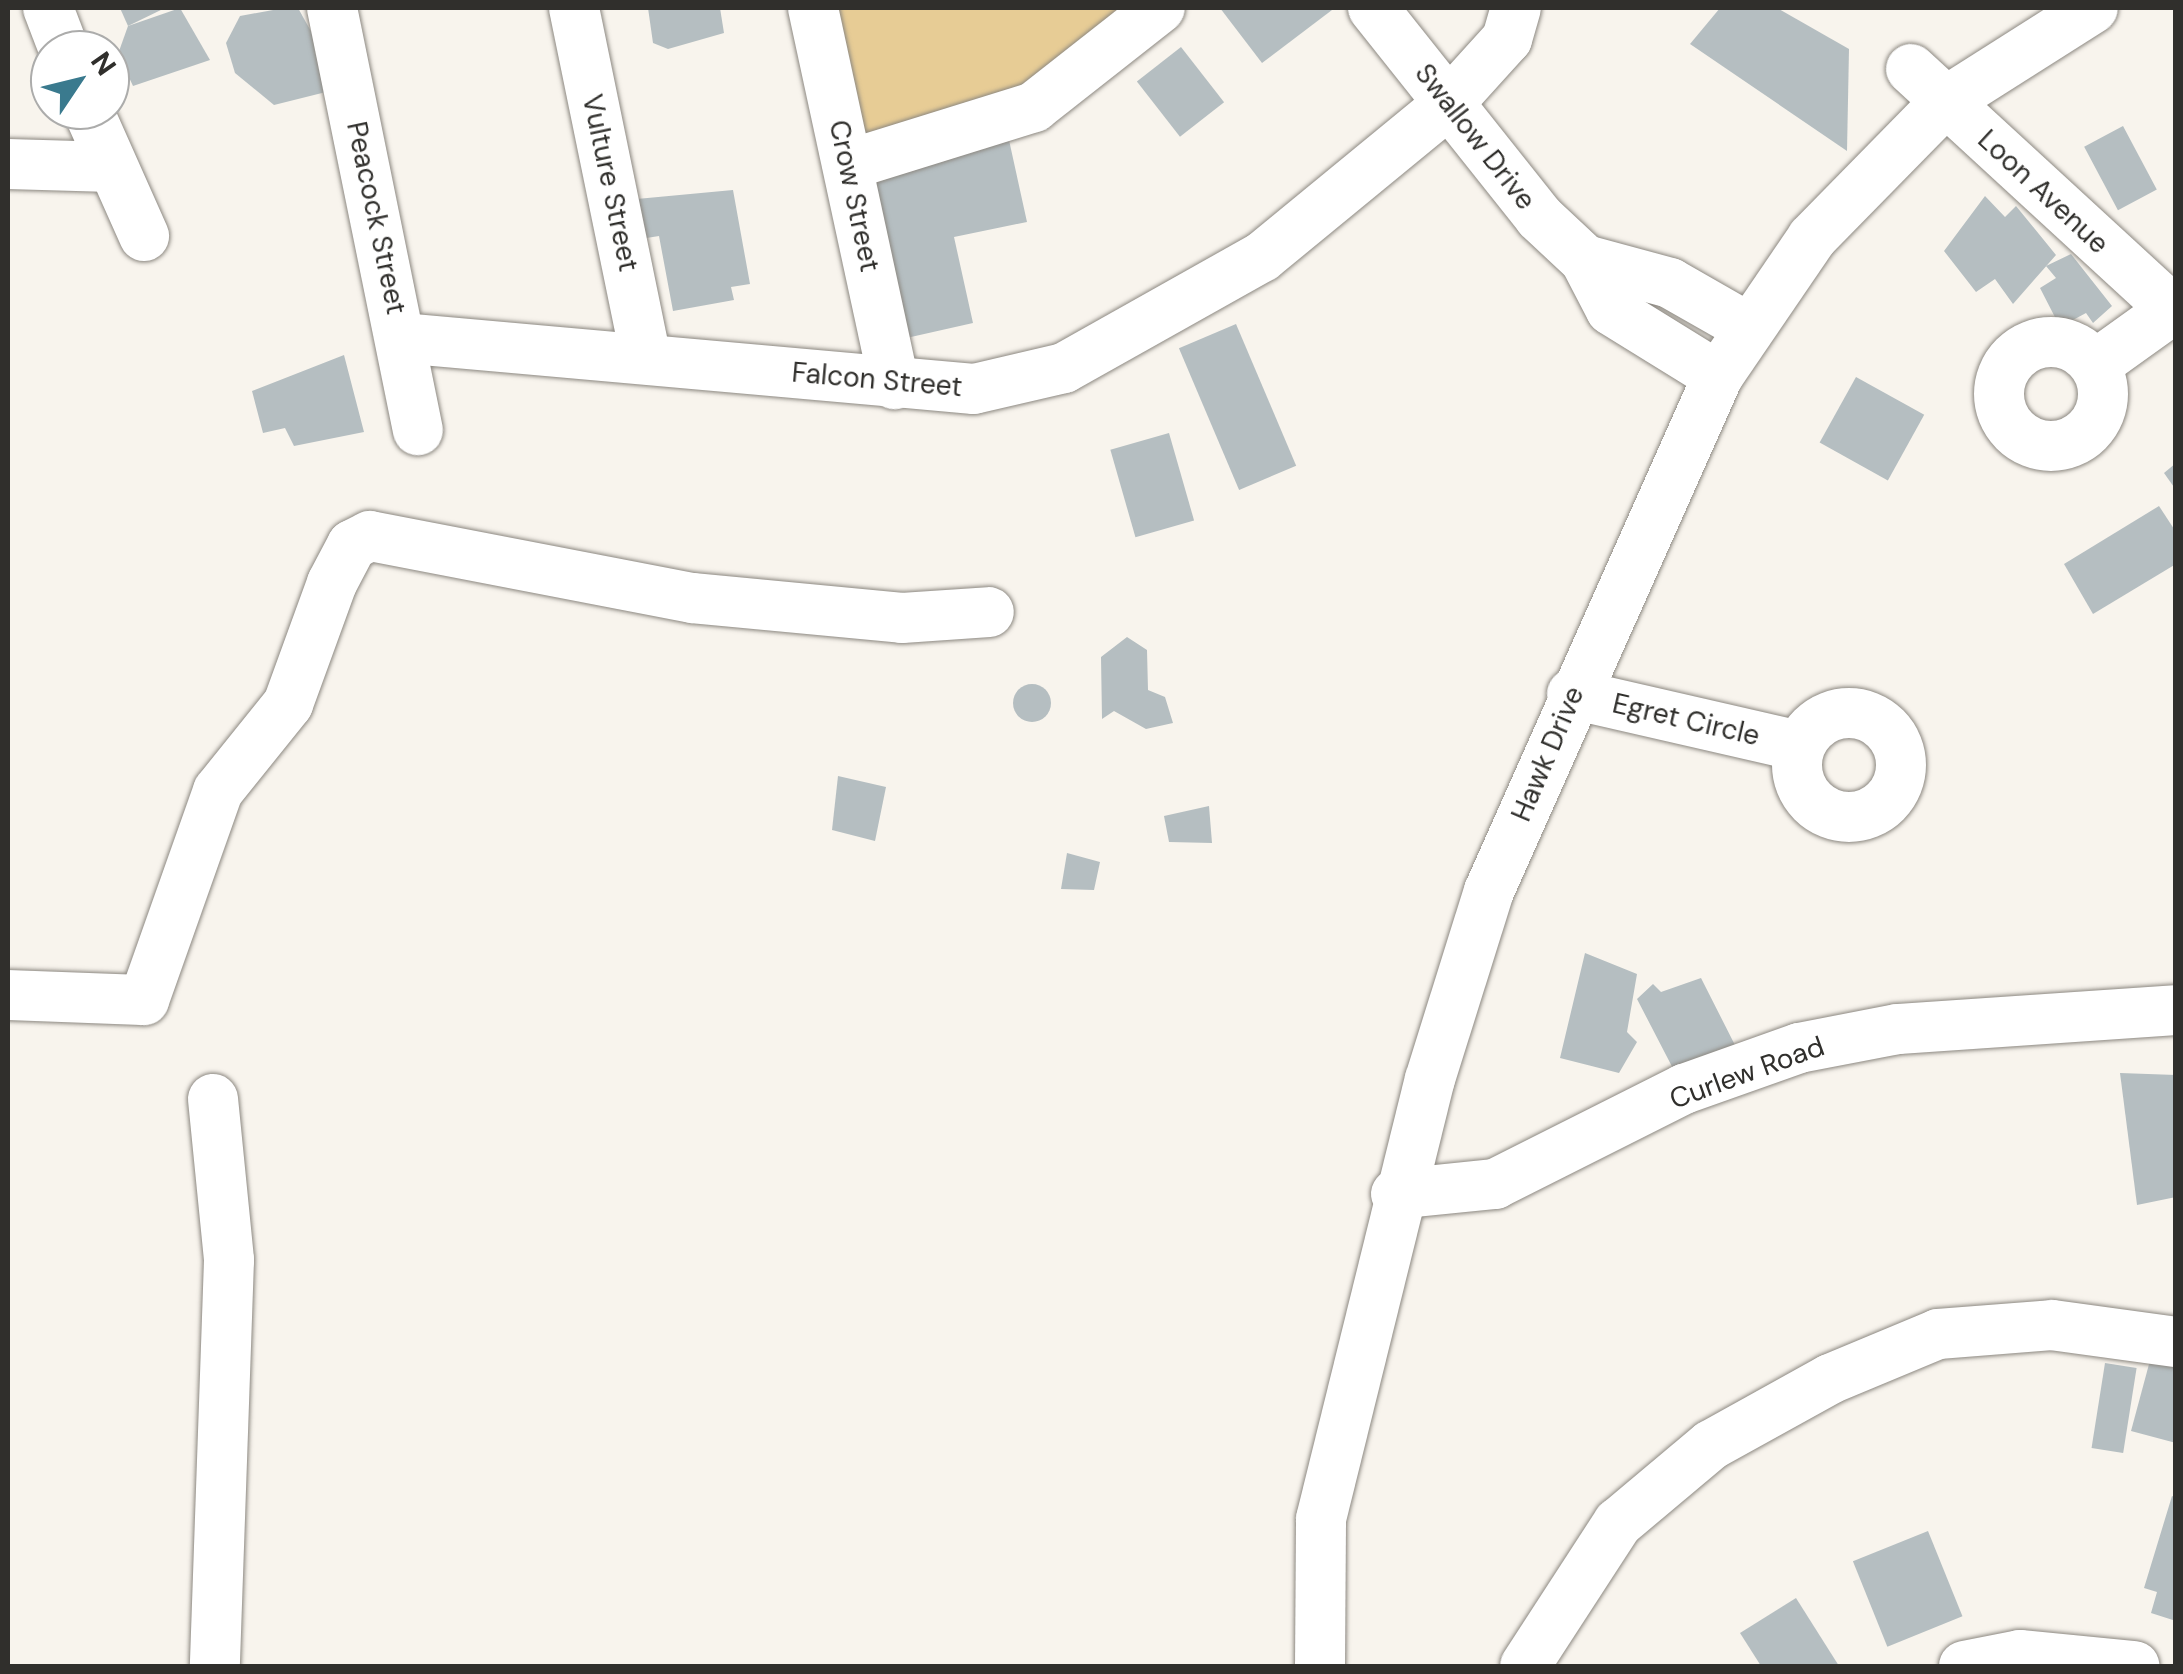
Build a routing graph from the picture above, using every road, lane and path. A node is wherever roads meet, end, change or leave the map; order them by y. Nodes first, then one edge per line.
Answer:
1 (332, 8) edge
2 (574, 8) edge
3 (813, 8) edge
4 (1160, 8) edge
5 (1373, 8) edge
6 (1516, 8) edge
7 (2092, 8) edge
8 (1928, 86) junction
9 (1448, 104) junction
10 (96, 130) edge
11 (8, 164) edge
12 (848, 165) junction
13 (111, 167) junction
14 (144, 236) dead end
15 (1585, 260) junction
16 (2174, 310) edge
17 (1747, 327) junction
18 (402, 338) junction
19 (646, 358) junction
20 (2095, 365) dead end
21 (1718, 376) junction
22 (894, 384) junction
23 (418, 430) dead end
24 (989, 612) dead end
25 (1572, 694) junction
26 (1799, 746) dead end
27 (8, 994) edge
28 (2176, 1010) edge
29 (213, 1099) dead end
30 (1396, 1194) junction
31 (2176, 1342) edge
32 (215, 1666) edge
33 (1320, 1666) edge
34 (1525, 1666) edge
35 (1964, 1666) edge
36 (2134, 1666) edge

1 - 18 street, Peacock Street
2 - 19 street, Vulture Street
3 - 12 street, Crow Street
4 - 12 street
5 - 9 street, Swallow Drive
6 - 9 street, Falcon Street
7 - 8 street, Hawk Drive
8 - 16 street, Loon Avenue
8 - 17 street, Hawk Drive
9 - 15 street, Swallow Drive
9 - 22 street, Falcon Street
10 - 13 street
11 - 13 street
12 - 22 street, Crow Street
13 - 14 street
15 - 17 street
15 - 21 street, Swallow Drive
16 - 20 street
17 - 21 street, Hawk Drive
18 - 19 street, Falcon Street
18 - 23 street, Peacock Street
19 - 22 street, Falcon Street
21 - 25 street, Hawk Drive
24 - 27 street
25 - 26 street, Egret Circle
25 - 30 street, Hawk Drive
28 - 30 street, Curlew Road
29 - 32 street
30 - 33 street, Hawk Drive
31 - 34 street
35 - 36 street

